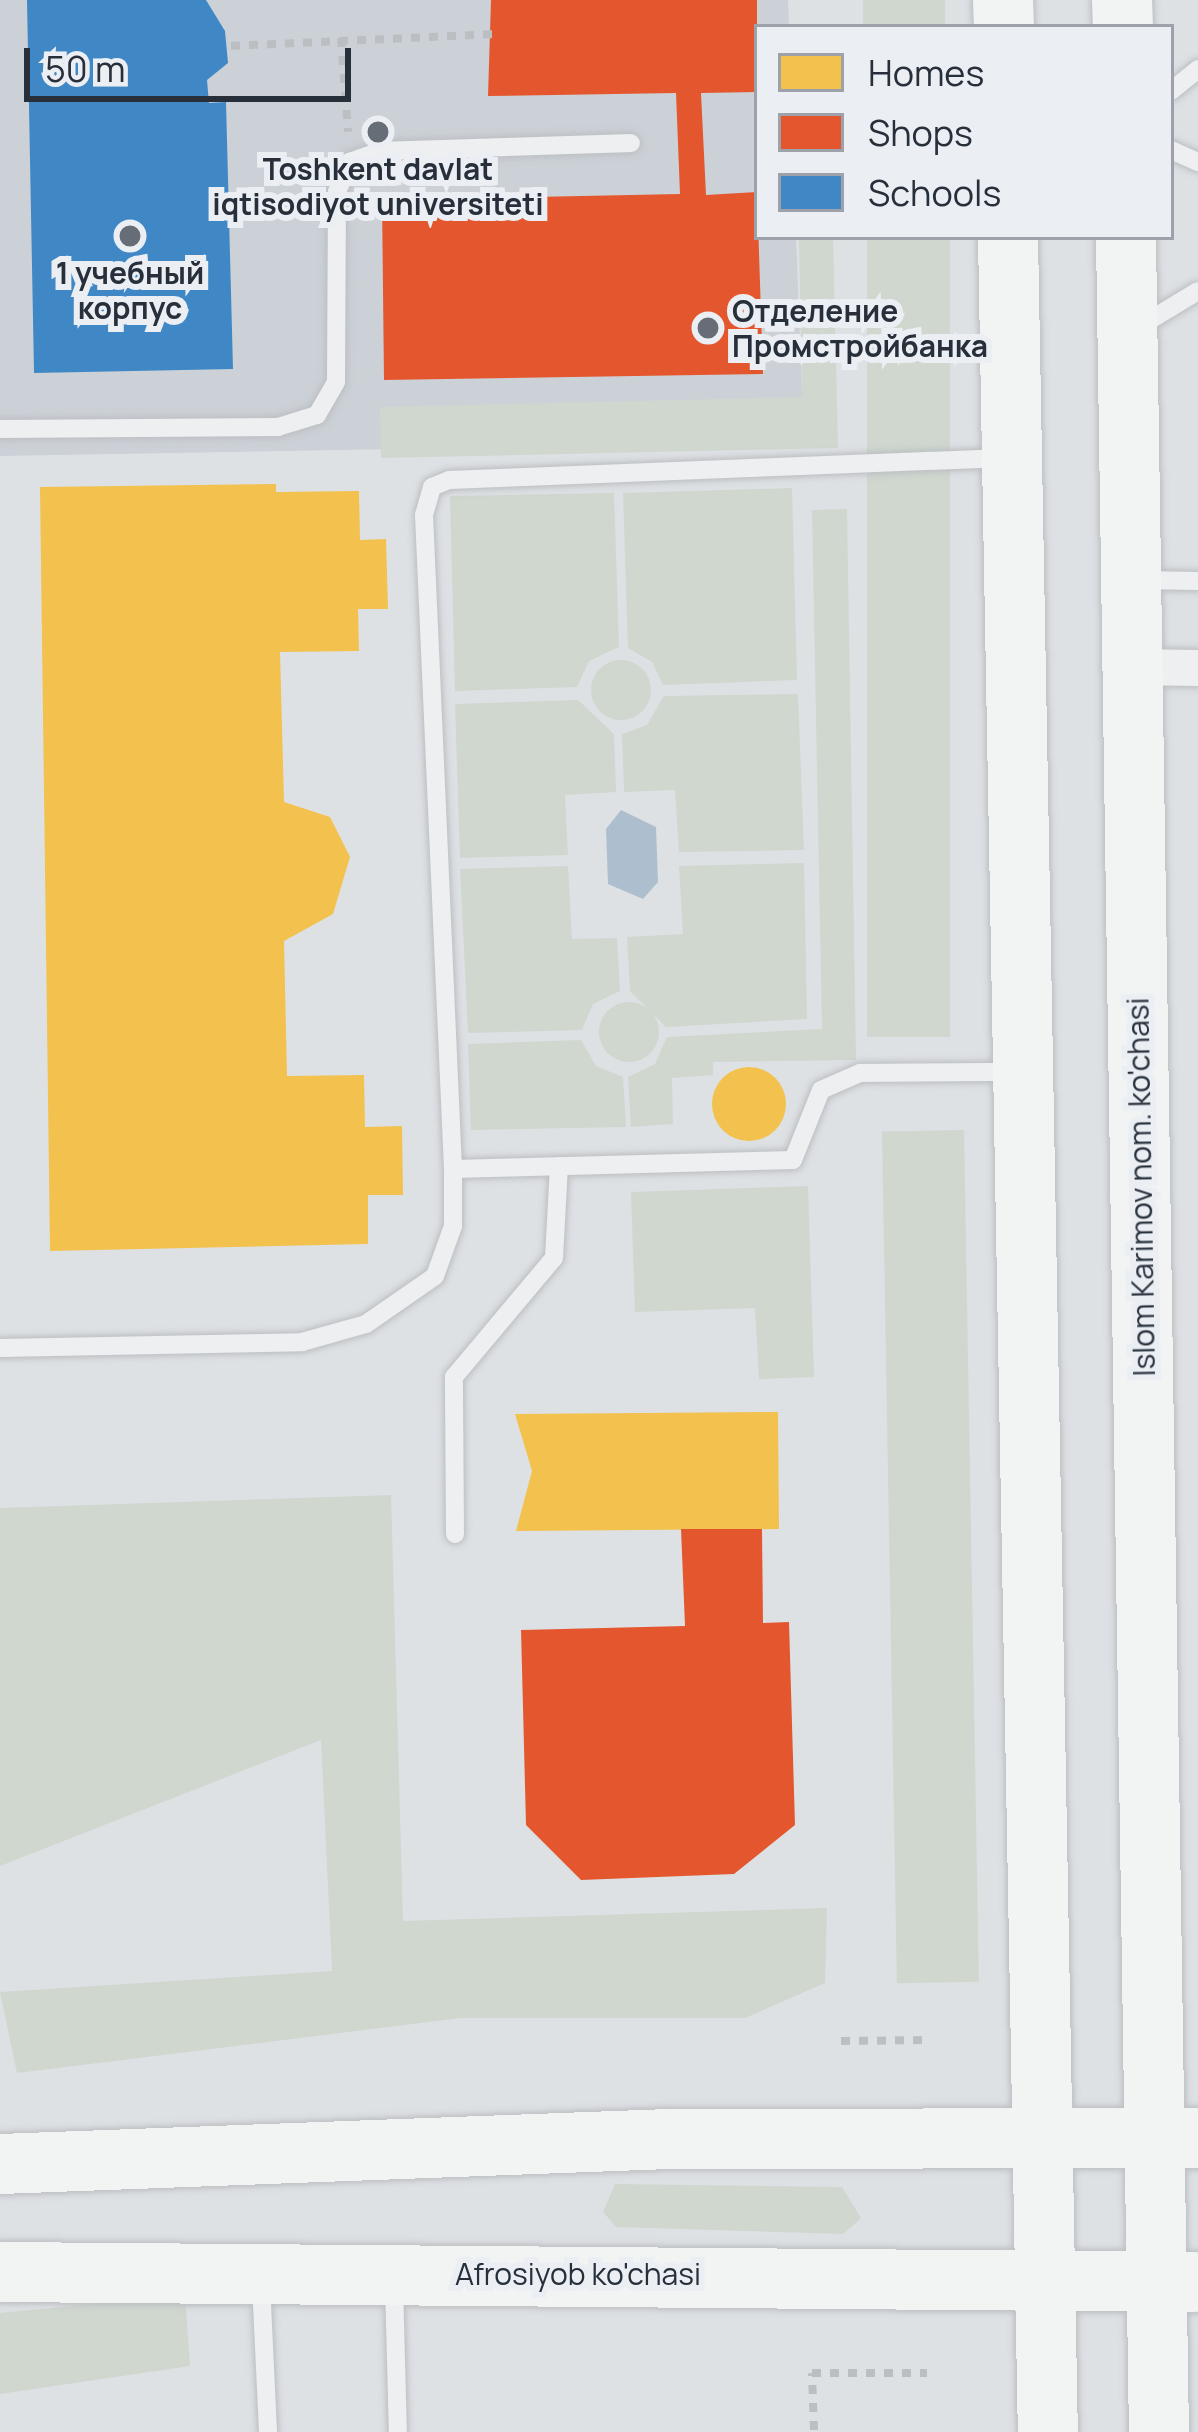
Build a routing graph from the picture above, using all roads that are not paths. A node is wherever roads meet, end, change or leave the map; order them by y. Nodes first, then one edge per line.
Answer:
1 (1198, 69) edge
2 (1174, 89) edge
3 (631, 143) dead end
4 (1008, 240) edge
5 (1126, 240) edge
6 (1198, 291) edge
7 (1128, 333) junction
8 (0, 429) edge
9 (1011, 458) junction
10 (1131, 580) junction
11 (1198, 581) edge
12 (1133, 667) junction
13 (1198, 668) edge
14 (1022, 1072) junction
15 (559, 1166) junction
16 (453, 1169) junction
17 (0, 1348) edge
18 (454, 1534) dead end
19 (1042, 2136) junction
20 (1176, 2137) edge
21 (0, 2164) edge
22 (1177, 2254) edge
23 (0, 2272) edge
24 (260, 2272) junction
25 (394, 2273) junction
26 (1045, 2278) junction
27 (268, 2432) edge
28 (398, 2432) edge
29 (1048, 2432) edge
30 (1159, 2432) edge

1 - 2 lane
3 - 8 lane
4 - 9 main road
5 - 7 main road, Islom Karimov nom. ko'chasi
6 - 7 lane
7 - 10 main road, Islom Karimov nom. ko'chasi
9 - 14 main road
9 - 16 lane
10 - 11 lane
10 - 12 main road, Islom Karimov nom. ko'chasi
12 - 13 street
12 - 20 main road, Islom Karimov nom. ko'chasi
14 - 15 lane
14 - 19 main road
15 - 16 lane
15 - 18 lane
16 - 17 lane
19 - 20 main road
19 - 21 main road
19 - 26 main road
20 - 22 main road, Islom Karimov nom. ko'chasi
22 - 26 main road, Afrosiyob ko'chasi
22 - 30 main road
23 - 24 main road, Afrosiyob ko'chasi
24 - 25 main road, Afrosiyob ko'chasi
24 - 27 lane
25 - 26 main road, Afrosiyob ko'chasi
25 - 28 lane
26 - 29 main road

